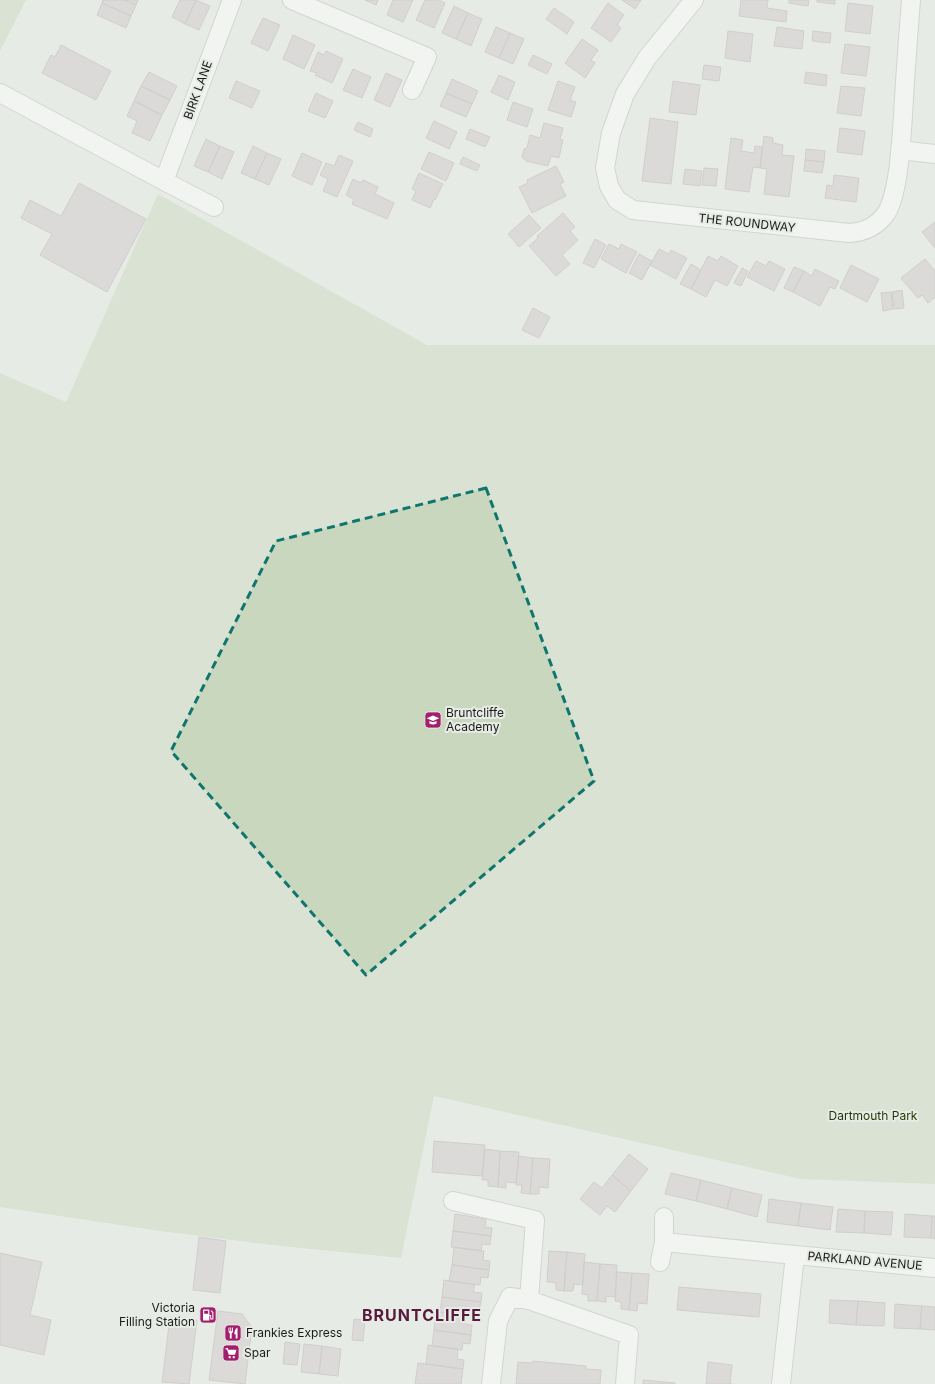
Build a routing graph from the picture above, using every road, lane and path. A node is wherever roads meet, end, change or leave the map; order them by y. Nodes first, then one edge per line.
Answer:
1 (232, 0) edge
2 (292, 0) edge
3 (694, 0) edge
4 (911, 0) edge
5 (412, 90) dead end
6 (0, 92) edge
7 (900, 150) junction
8 (935, 154) edge
9 (164, 181) junction
10 (214, 207) dead end
11 (453, 1201) dead end
12 (664, 1217) dead end
13 (664, 1242) junction
14 (795, 1255) junction
15 (660, 1262) dead end
16 (935, 1268) edge
17 (530, 1300) junction
18 (491, 1384) edge
19 (625, 1384) edge
20 (781, 1384) edge

1 - 9 street, BIRK LANE
2 - 5 street
3 - 7 street, THE ROUNDWAY
4 - 7 street, THE ROUNDWAY
6 - 9 street
7 - 8 street
9 - 10 street
11 - 17 street
12 - 13 street
13 - 14 street, PARKLAND AVENUE
13 - 15 street
14 - 16 street, PARKLAND AVENUE
14 - 20 street, PARKLAND AVENUE
17 - 18 street
17 - 19 street

